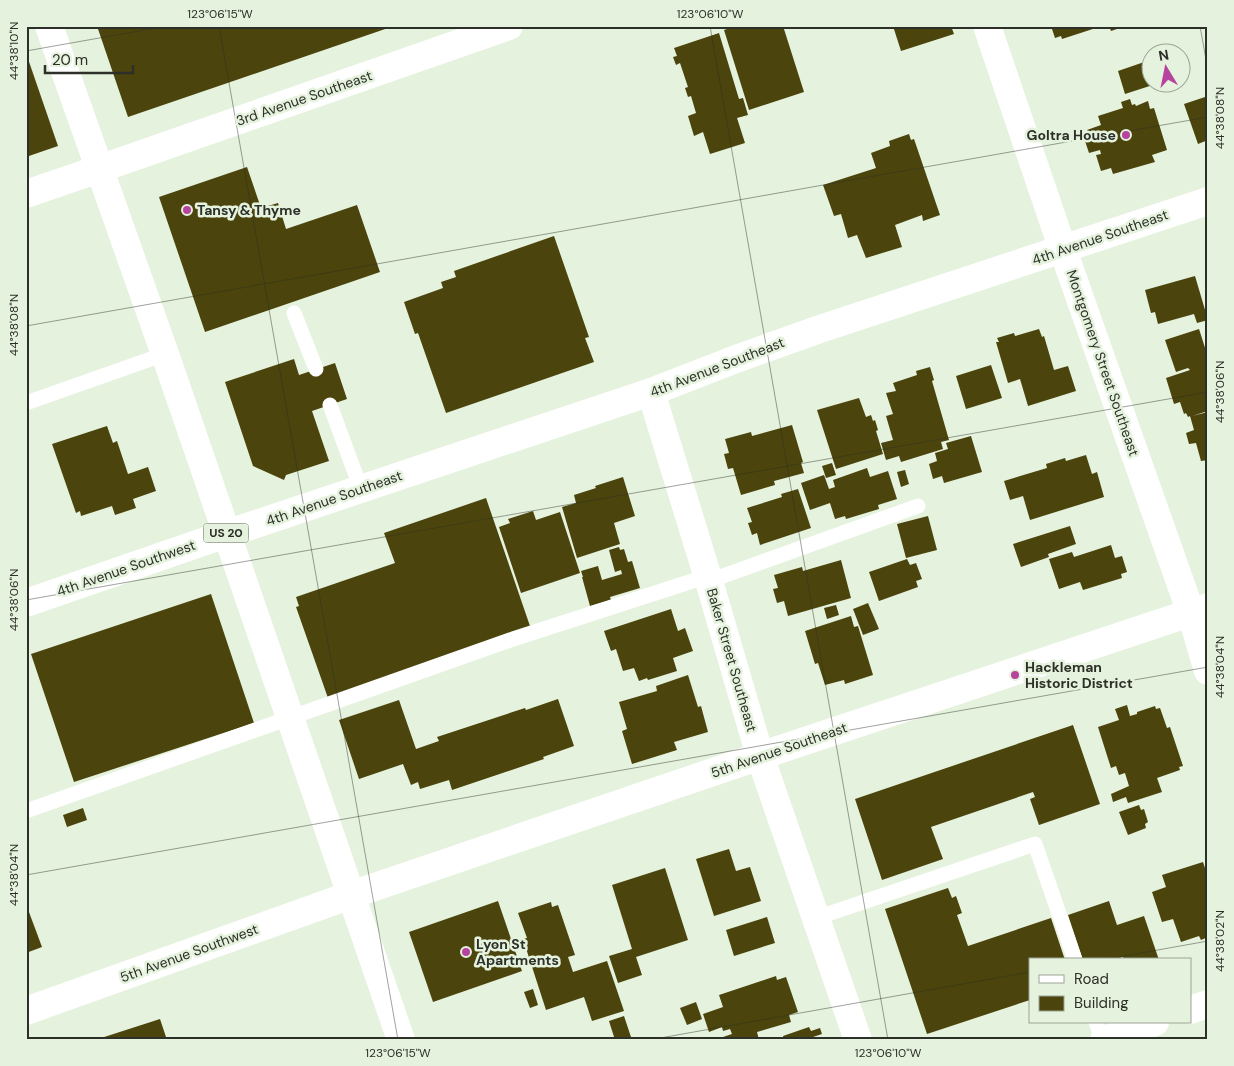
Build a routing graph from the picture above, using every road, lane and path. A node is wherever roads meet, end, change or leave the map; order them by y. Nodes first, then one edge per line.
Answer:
1 (49, 26) edge
2 (509, 26) edge
3 (987, 26) edge
4 (99, 169) junction
5 (26, 194) edge
6 (1208, 201) edge
7 (1063, 250) junction
8 (294, 313) dead end
9 (164, 354) junction
10 (316, 369) dead end
11 (651, 392) junction
12 (26, 403) edge
13 (330, 405) dead end
14 (361, 489) junction
15 (918, 506) dead end
16 (226, 534) junction
17 (709, 578) junction
18 (26, 603) edge
19 (1199, 610) edge
20 (1208, 671) edge
21 (290, 718) junction
22 (760, 756) junction
23 (26, 811) edge
24 (351, 895) junction
25 (816, 918) junction
26 (1074, 958) edge
27 (1208, 1004) edge
28 (1192, 1009) edge
29 (26, 1011) edge
30 (1097, 1024) edge
31 (1149, 1024) edge
32 (401, 1040) edge
33 (858, 1040) edge
34 (1103, 1040) edge

1 - 4 main road, US 20
2 - 4 main road, 3rd Avenue Southeast
3 - 7 main road, Montgomery Street Southeast
4 - 5 main road, 3rd Avenue Southeast
4 - 9 main road, US 20
6 - 7 main road, 4th Avenue Southeast
7 - 11 main road, 4th Avenue Southeast
7 - 19 main road, Montgomery Street Southeast
8 - 10 lane
9 - 12 lane
9 - 16 main road, US 20
11 - 14 main road, 4th Avenue Southeast
11 - 17 main road, Baker Street Southeast
13 - 14 lane
14 - 16 main road, 4th Avenue Southeast
15 - 17 lane
16 - 18 main road, 4th Avenue Southwest
16 - 21 main road, US 20
17 - 21 lane
17 - 22 main road, Baker Street Southeast
19 - 20 main road, Montgomery Street Southeast
19 - 22 main road, 5th Avenue Southeast
21 - 23 lane
21 - 24 main road, US 20
22 - 24 main road, 5th Avenue Southeast
22 - 25 main road, Baker Street Southeast
24 - 29 main road, 5th Avenue Southwest
24 - 32 main road, US 20
25 - 26 lane
25 - 33 main road, Baker Street Southeast
27 - 28 main road
30 - 34 lane
31 - 34 main road

